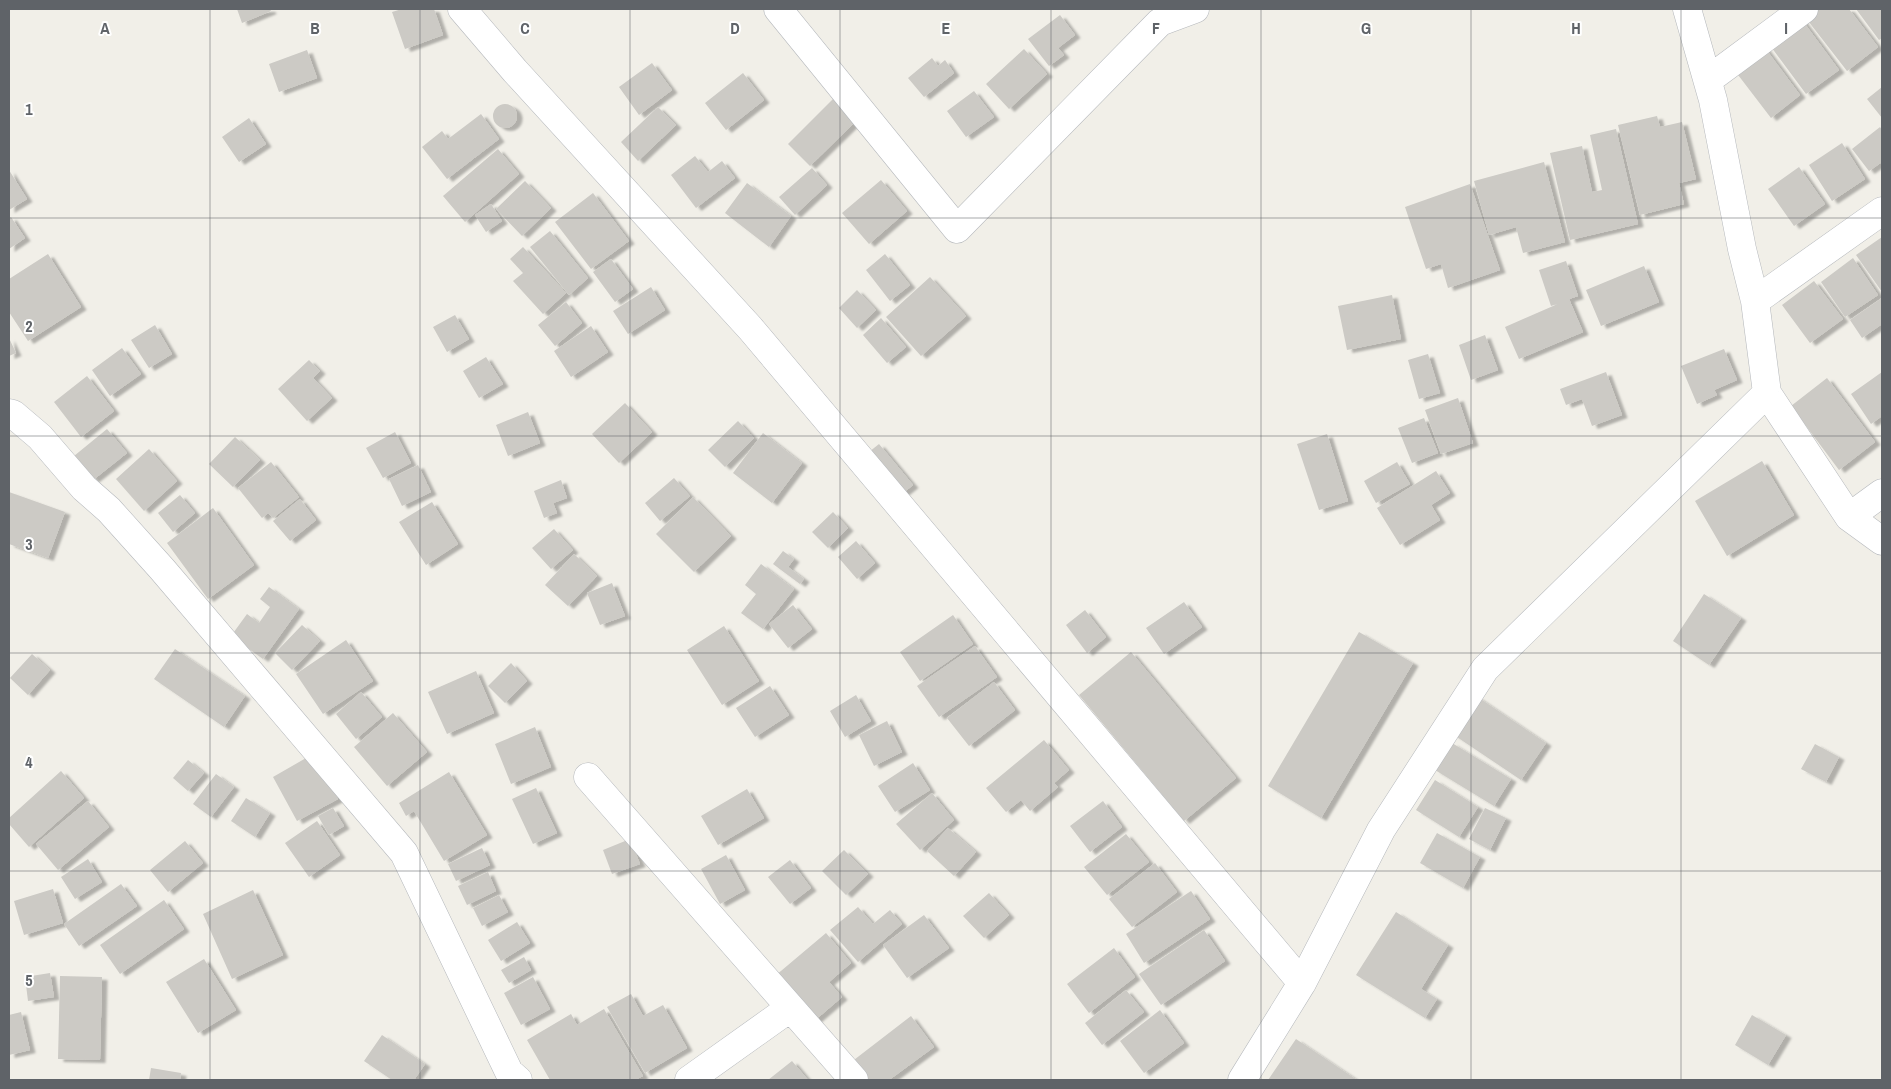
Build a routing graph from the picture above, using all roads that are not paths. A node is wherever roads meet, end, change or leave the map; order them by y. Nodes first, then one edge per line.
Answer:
1 (462, 9) edge
2 (778, 9) edge
3 (1194, 9) edge
4 (1687, 9) edge
5 (1804, 9) edge
6 (1708, 80) junction
7 (1882, 211) edge
8 (1755, 301) junction
9 (1767, 393) junction
10 (9, 413) edge
11 (1882, 493) edge
12 (1849, 517) junction
13 (1882, 541) edge
14 (588, 777) dead end
15 (1302, 983) junction
16 (790, 1008) junction
17 (518, 1080) edge
18 (688, 1080) edge
19 (854, 1080) edge
20 (1242, 1080) edge

1 - 15 street
2 - 3 street
4 - 6 street
5 - 6 street
6 - 8 street
7 - 8 street
8 - 9 street
9 - 12 street
9 - 15 street
10 - 17 street
11 - 12 street
12 - 13 street
14 - 16 street
15 - 20 street
16 - 18 street
16 - 19 street

